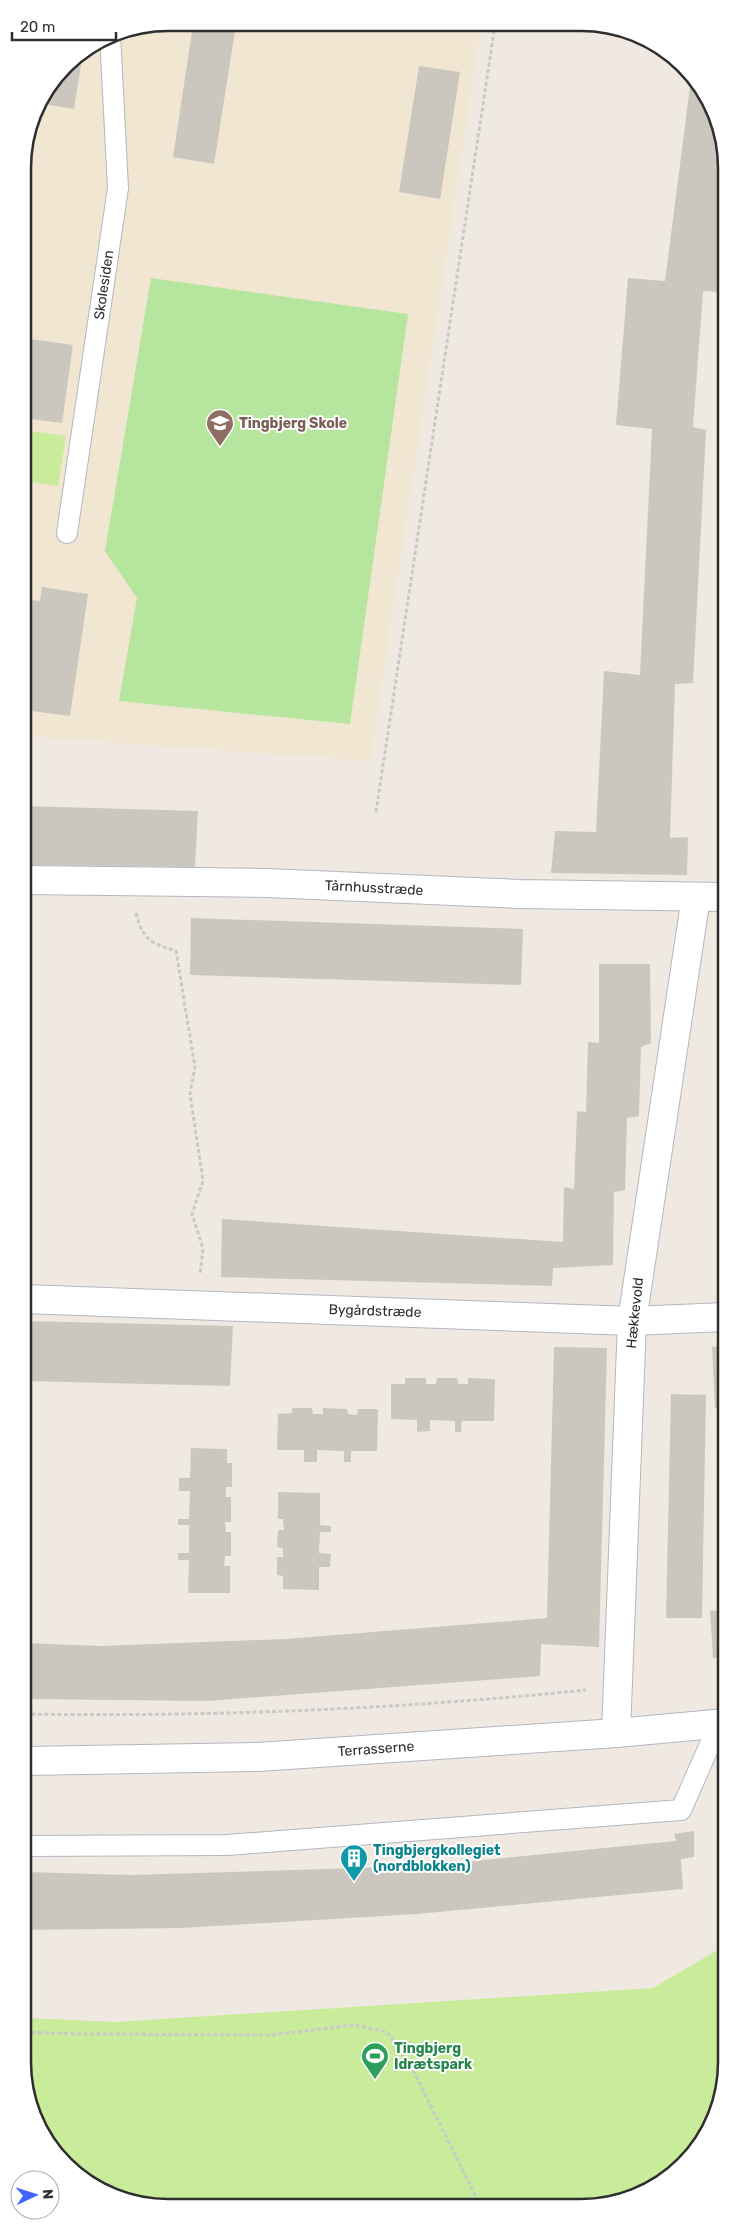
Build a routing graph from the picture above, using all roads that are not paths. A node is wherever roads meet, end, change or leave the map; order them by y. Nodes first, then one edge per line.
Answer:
1 (111, 45) edge
2 (67, 533) dead end
3 (32, 880) edge
4 (718, 897) edge
5 (696, 898) junction
6 (31, 1299) edge
7 (717, 1317) edge
8 (632, 1321) junction
9 (717, 1724) edge
10 (616, 1733) junction
11 (717, 1734) edge
12 (31, 1761) edge
13 (31, 1846) edge

1 - 2 lane, Skolesiden
3 - 5 street, Tårnhusstræde
4 - 5 street, Tårnhusstræde
5 - 8 street, Hækkevold
6 - 8 street, Bygårdstræde
7 - 8 street, Bygårdstræde
8 - 10 street, Hækkevold
9 - 10 street, Terrasserne
10 - 12 street, Terrasserne
11 - 13 lane

